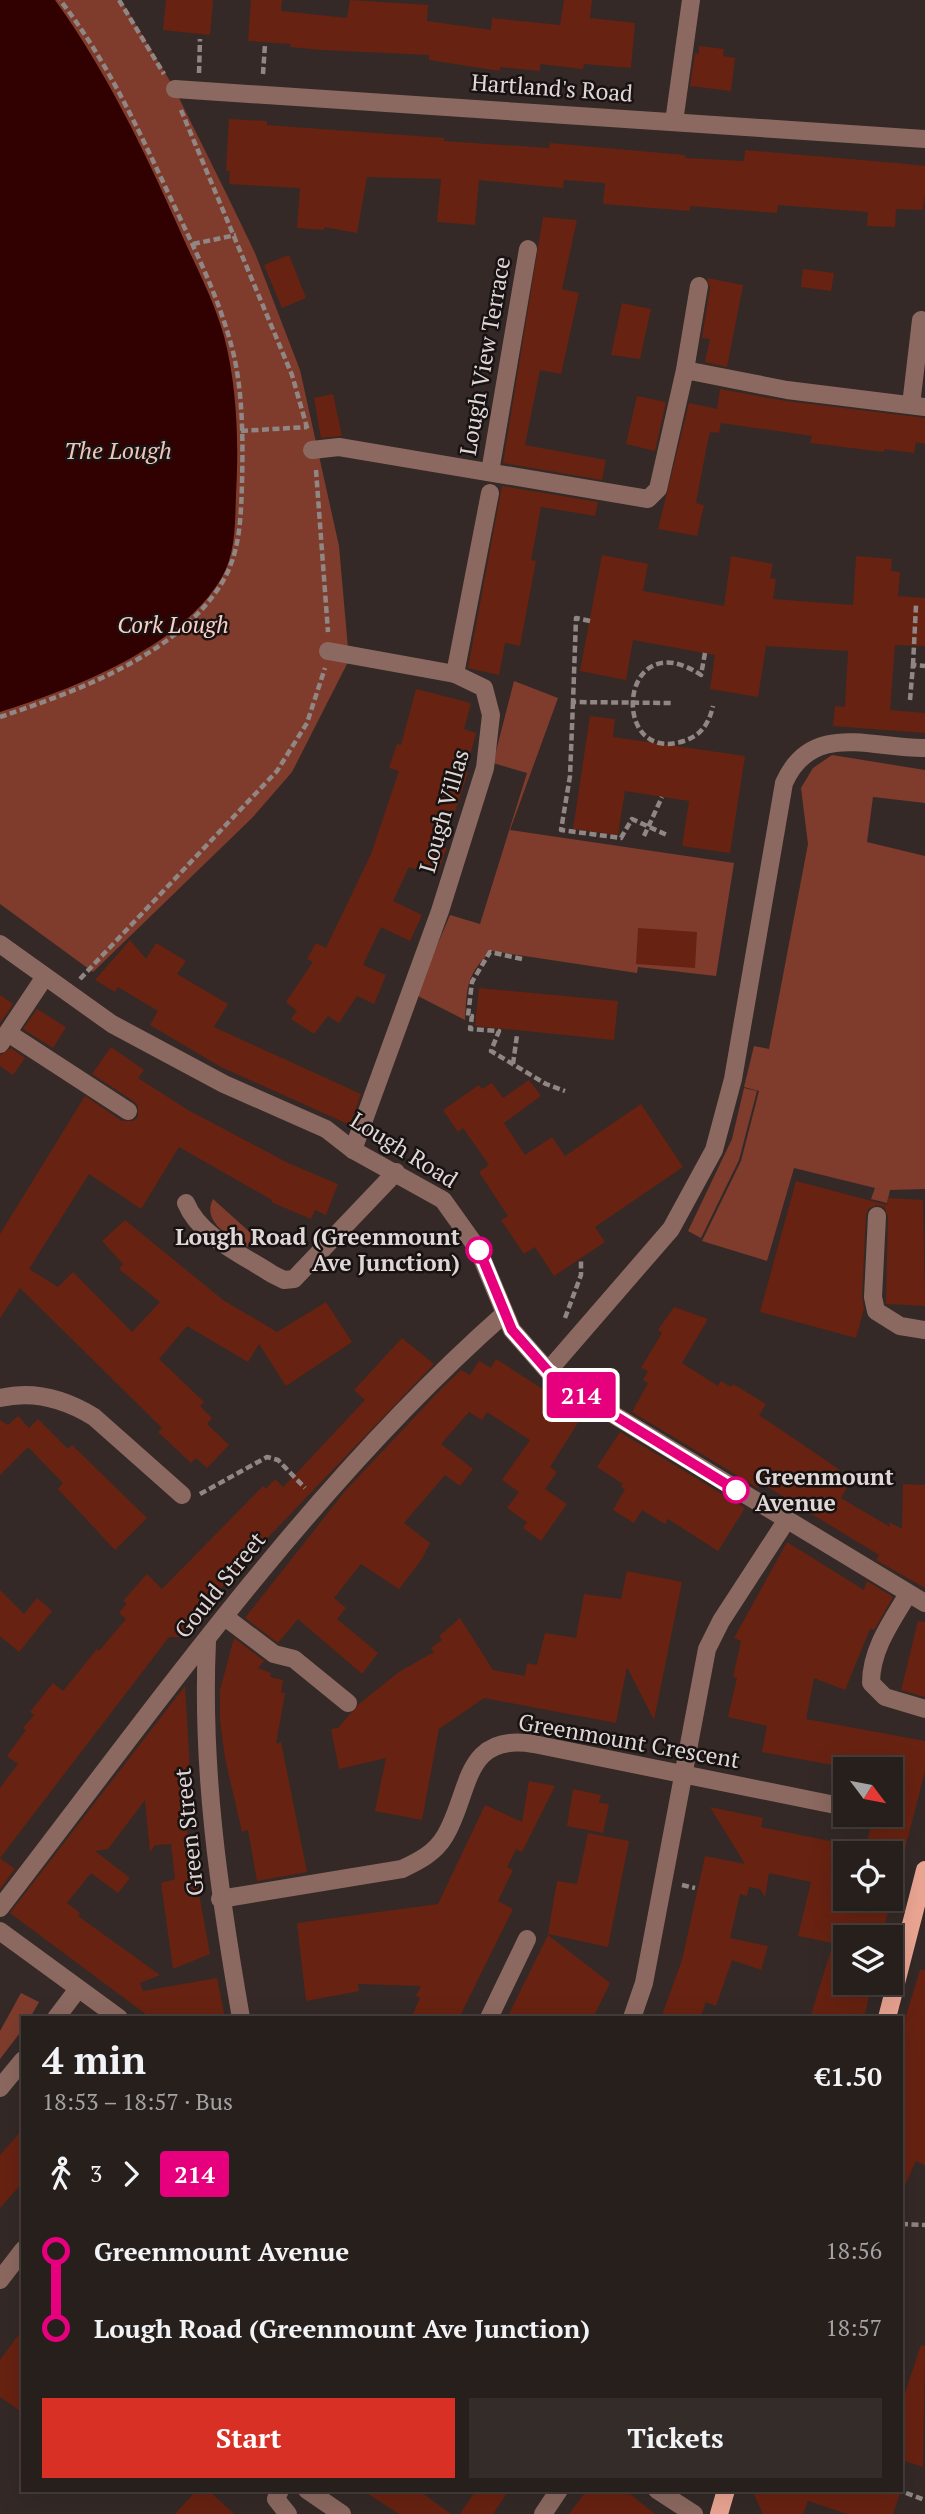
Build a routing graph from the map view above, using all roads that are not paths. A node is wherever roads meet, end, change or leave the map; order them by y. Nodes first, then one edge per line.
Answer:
1 (691, 0) edge
2 (172, 88) road end
3 (674, 122) junction
4 (925, 139) edge
5 (528, 249) dead end
6 (699, 286) dead end
7 (921, 320) dead end
8 (685, 370) junction
9 (918, 406) edge
10 (312, 450) road end
11 (489, 472) junction
12 (490, 493) dead end
13 (328, 652) road end
14 (455, 674) junction
15 (925, 748) edge
16 (0, 944) edge
17 (44, 978) junction
18 (4, 1038) edge
19 (128, 1111) dead end
20 (353, 1150) junction
21 (396, 1172) junction
22 (186, 1203) dead end
23 (877, 1216) dead end
24 (503, 1315) junction
25 (925, 1330) edge
26 (548, 1371) junction
27 (0, 1398) edge
28 (182, 1495) road end
29 (786, 1521) junction
30 (908, 1594) junction
31 (925, 1603) edge
32 (225, 1617) junction
33 (207, 1641) junction
34 (348, 1703) dead end
35 (925, 1709) edge
36 (682, 1773) junction
37 (833, 1804) edge
38 (925, 1870) edge
39 (220, 1899) junction
40 (0, 1908) edge
41 (918, 1930) edge
42 (0, 1931) edge
43 (527, 1939) dead end
44 (78, 1989) junction
45 (58, 2016) edge
46 (116, 2016) edge
47 (241, 2016) edge
48 (490, 2016) edge
49 (633, 2016) edge
50 (888, 2016) edge
51 (21, 2062) edge
52 (0, 2088) edge
53 (21, 2253) edge
54 (0, 2280) edge
55 (278, 2492) edge
56 (310, 2492) edge
57 (558, 2492) edge
58 (660, 2492) edge
59 (725, 2492) edge
60 (288, 2514) edge
61 (342, 2514) edge
62 (543, 2514) edge
63 (694, 2514) edge
64 (719, 2514) edge

1 - 3 street
2 - 3 street, Hartland's Road
3 - 4 street, Hartland's Road
5 - 11 street, Lough View Terrace
6 - 8 street
7 - 9 street
8 - 9 street
8 - 11 street
10 - 11 street
12 - 14 street
13 - 14 street, Lough Villas
14 - 20 street, Lough Villas
15 - 26 street
16 - 17 street, Lough Road
17 - 18 street
17 - 20 street, Lough Road
18 - 19 street
20 - 21 street, Lough Road
21 - 22 street
21 - 24 street, Lough Road
23 - 25 street
24 - 26 street, Lough Road
24 - 32 street, Gould Street
26 - 29 street, Lough Road
27 - 28 street
29 - 30 street, Lough Road
29 - 36 street
30 - 31 street, Lough Road
30 - 35 street
32 - 33 street, Gould Street
32 - 34 street
33 - 39 street, Green Street
33 - 40 street, Gould Street
36 - 37 street, Greenmount Crescent
36 - 39 street, Greenmount Crescent
36 - 49 street
38 - 41 main road
39 - 47 street, Green Street
41 - 50 main road
42 - 44 street
43 - 48 street
44 - 45 street
44 - 46 street
51 - 52 street
53 - 54 street
55 - 60 street
56 - 61 street
57 - 62 street
58 - 63 street
59 - 64 main road

